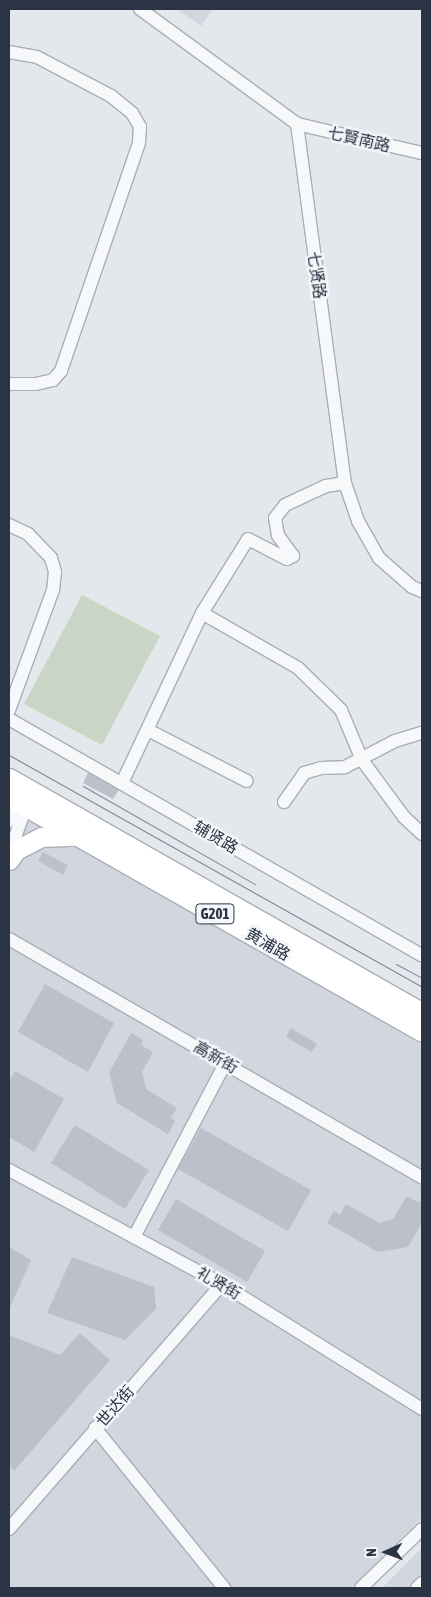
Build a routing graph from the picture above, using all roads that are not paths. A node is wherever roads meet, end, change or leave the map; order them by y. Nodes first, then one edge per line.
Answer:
1 (140, 9) edge
2 (9, 52) edge
3 (297, 124) junction
4 (422, 153) edge
5 (9, 384) edge
6 (345, 483) junction
7 (9, 525) edge
8 (422, 591) edge
9 (202, 613) junction
10 (9, 710) edge
11 (9, 718) edge
12 (148, 730) junction
13 (422, 733) edge
14 (362, 760) junction
15 (9, 778) edge
16 (247, 781) dead end
17 (122, 783) junction
18 (20, 799) edge
19 (284, 802) dead end
20 (9, 821) edge
21 (422, 834) edge
22 (79, 837) junction
23 (9, 855) edge
24 (9, 860) edge
25 (9, 940) edge
26 (422, 956) edge
27 (422, 1013) edge
28 (422, 1032) edge
29 (226, 1062) junction
30 (9, 1170) edge
31 (422, 1177) edge
32 (134, 1237) junction
33 (222, 1284) junction
34 (422, 1408) edge
35 (95, 1428) junction
36 (9, 1529) edge
37 (422, 1529) edge
38 (422, 1583) edge
39 (224, 1588) edge
40 (361, 1588) edge
41 (416, 1588) edge

1 - 3 street
2 - 5 street
3 - 4 street, 七賢南路
3 - 6 street, 七贤路
6 - 8 street, 七贤路
6 - 9 street
7 - 10 street
9 - 12 street
9 - 14 street
11 - 17 street, 辅贤路
12 - 16 street
12 - 17 street
13 - 14 street
14 - 19 street
14 - 21 street
15 - 18 highway, 黄浦路 / G201
17 - 26 street, 辅贤路
18 - 20 street
18 - 22 highway, 黄浦路 / G201
18 - 23 street
18 - 27 highway, 黄浦路 / G201
22 - 24 highway
22 - 28 highway, 黄浦路 / G201
25 - 29 street, 高新街
29 - 31 street, 高新街
29 - 32 street
30 - 32 street, 礼贤街
32 - 33 street, 礼贤街
33 - 34 street, 礼贤街
33 - 35 street, 世达街
35 - 36 street, 世达街
35 - 39 street
37 - 40 street
38 - 41 street

